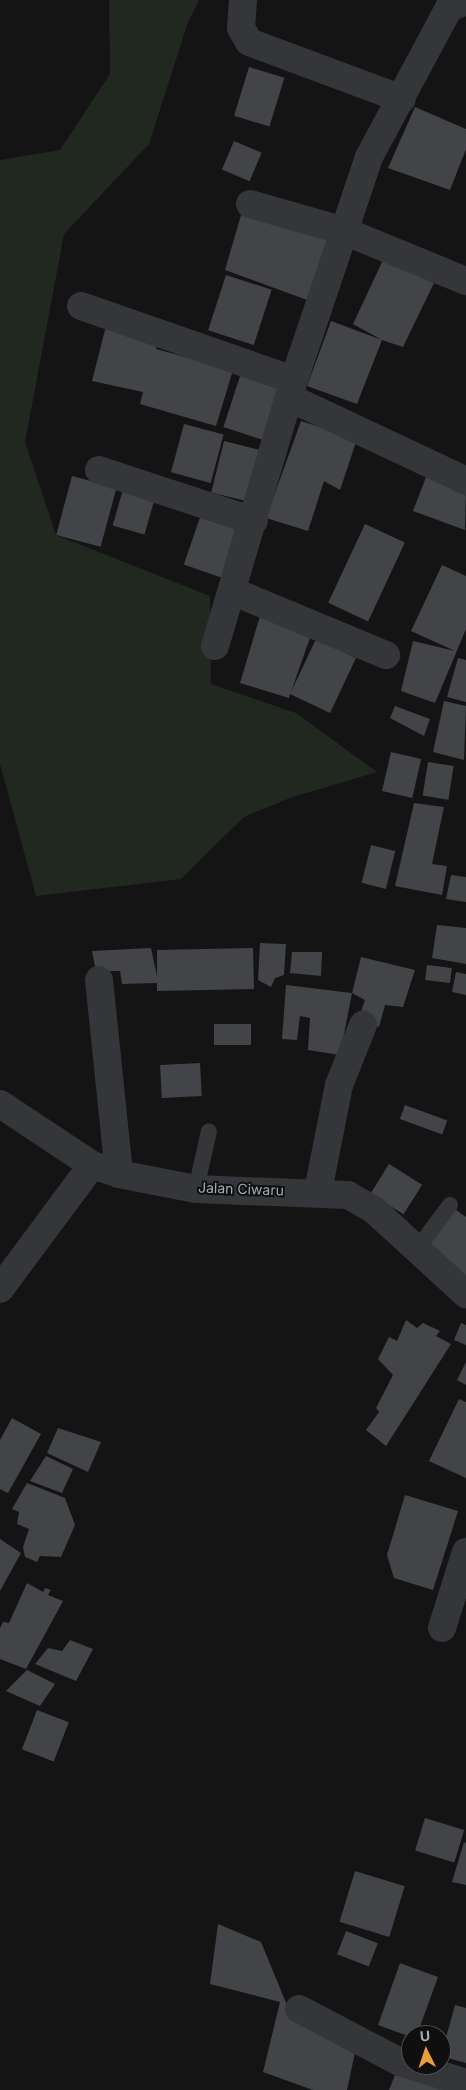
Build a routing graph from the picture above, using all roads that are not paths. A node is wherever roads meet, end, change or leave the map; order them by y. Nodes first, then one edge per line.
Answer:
1 (243, 0) edge
2 (457, 1) edge
3 (402, 99) junction
4 (250, 204) dead end
5 (344, 231) junction
6 (466, 281) edge
7 (81, 306) dead end
8 (292, 389) junction
9 (99, 470) dead end
10 (466, 481) edge
11 (254, 521) junction
12 (232, 591) junction
13 (215, 646) dead end
14 (386, 655) dead end
15 (99, 980) dead end
16 (363, 1024) dead end
17 (0, 1104) edge
18 (209, 1131) dead end
19 (92, 1165) junction
20 (119, 1174) junction
21 (196, 1189) junction
22 (318, 1191) junction
23 (450, 1205) dead end
24 (417, 1249) junction
25 (0, 1289) edge
26 (466, 1294) edge
27 (466, 1552) edge
28 (442, 1628) dead end
29 (299, 2009) dead end
30 (466, 2083) edge

1 - 3 street
2 - 3 street
3 - 5 street
4 - 5 street
5 - 6 street
5 - 8 street
7 - 8 street
8 - 10 street
8 - 11 street
9 - 11 street
11 - 12 street
12 - 13 street
12 - 14 street
15 - 20 street
16 - 22 street
17 - 19 street, Jalan Ciwaru
18 - 21 lane
19 - 20 street, Jalan Ciwaru
19 - 25 street
20 - 21 street, Jalan Ciwaru
21 - 22 street, Jalan Ciwaru
22 - 24 street, Jalan Ciwaru
23 - 24 lane
24 - 26 street, Jalan Ciwaru
27 - 28 street
29 - 30 street

